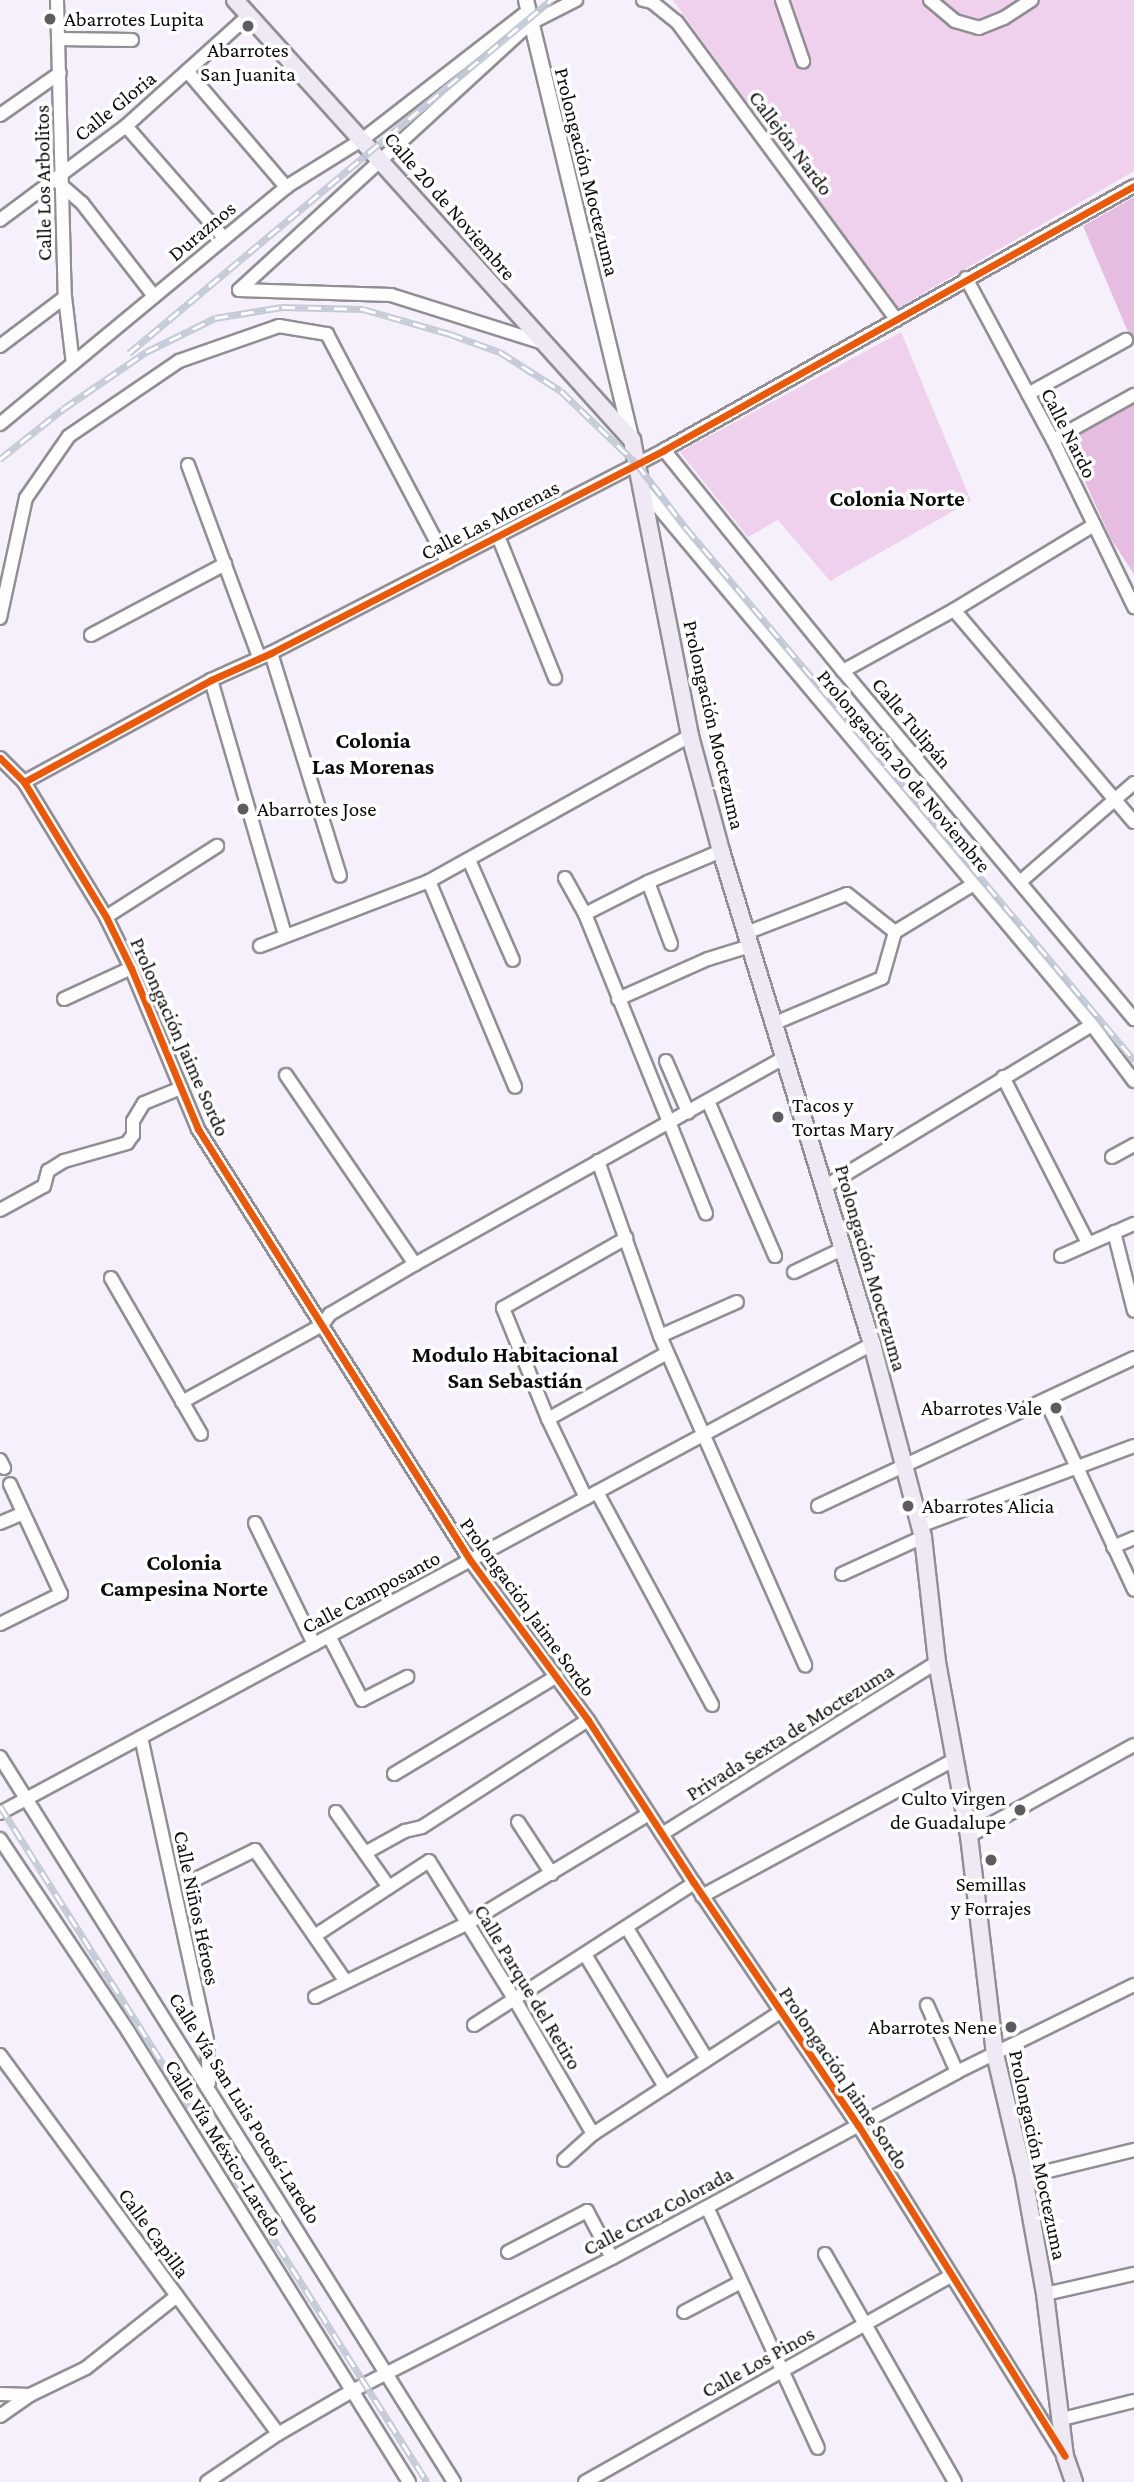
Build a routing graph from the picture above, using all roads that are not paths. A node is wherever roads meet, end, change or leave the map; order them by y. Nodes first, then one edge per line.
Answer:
1 (57, 0) edge
2 (235, 0) edge
3 (576, 0) edge
4 (643, 0) edge
5 (782, 0) edge
6 (930, 0) edge
7 (1032, 0) edge
8 (528, 12) edge
9 (248, 16) junction
10 (58, 39) junction
11 (132, 40) dead end
12 (803, 61) dead end
13 (187, 71) junction
14 (61, 73) junction
15 (0, 115) edge
16 (126, 125) junction
17 (363, 139) junction
18 (382, 160) junction
19 (60, 179) junction
20 (1134, 186) edge
21 (286, 187) junction
22 (0, 220) edge
23 (224, 238) junction
24 (966, 278) junction
25 (154, 296) junction
26 (65, 297) junction
27 (897, 320) junction
28 (1126, 340) dead end
29 (543, 343) junction
30 (0, 346) edge
31 (73, 364) junction
32 (1028, 394) junction
33 (1134, 395) edge
34 (0, 424) edge
35 (632, 440) junction
36 (1053, 440) junction
37 (664, 450) junction
38 (637, 464) junction
39 (188, 465) dead end
40 (642, 488) junction
41 (1094, 525) junction
42 (498, 536) junction
43 (447, 562) junction
44 (225, 564) junction
45 (1134, 607) edge
46 (954, 610) junction
47 (0, 618) edge
48 (91, 635) dead end
49 (265, 655) junction
50 (843, 671) junction
51 (555, 678) dead end
52 (211, 680) junction
53 (690, 736) junction
54 (0, 758) edge
55 (24, 782) junction
56 (1134, 783) edge
57 (1115, 799) junction
58 (1134, 822) edge
59 (216, 846) dead end
60 (721, 851) junction
61 (469, 860) junction
62 (340, 876) dead end
63 (565, 878) dead end
64 (429, 881) junction
65 (648, 882) junction
66 (1020, 882) junction
67 (974, 884) junction
68 (585, 914) junction
69 (106, 917) junction
70 (895, 932) junction
71 (285, 935) junction
72 (748, 940) junction
73 (671, 944) dead end
74 (260, 946) dead end
75 (513, 960) dead end
76 (131, 968) junction
77 (64, 999) dead end
78 (618, 999) junction
79 (1132, 1012) edge
80 (775, 1023) junction
81 (1092, 1025) junction
82 (785, 1058) junction
83 (666, 1062) dead end
84 (286, 1075) dead end
85 (1003, 1077) junction
86 (1134, 1081) edge
87 (181, 1087) junction
88 (515, 1087) dead end
89 (708, 1101) junction
90 (688, 1112) junction
91 (668, 1124) junction
92 (1134, 1145) edge
93 (1111, 1157) dead end
94 (598, 1161) junction
95 (826, 1186) junction
96 (0, 1210) edge
97 (706, 1213) dead end
98 (1134, 1224) edge
99 (1114, 1233) junction
100 (626, 1238) junction
101 (1088, 1243) junction
102 (844, 1248) junction
103 (775, 1256) dead end
104 (1060, 1256) dead end
105 (415, 1264) junction
106 (794, 1272) dead end
107 (111, 1279) dead end
108 (737, 1302) dead end
109 (1134, 1311) edge
110 (322, 1325) junction
111 (660, 1336) junction
112 (872, 1344) junction
113 (667, 1353) junction
114 (1134, 1358) edge
115 (1046, 1401) junction
116 (182, 1402) junction
117 (548, 1419) junction
118 (201, 1434) dead end
119 (703, 1435) junction
120 (1134, 1446) edge
121 (904, 1466) junction
122 (1078, 1466) junction
123 (10, 1484) dead end
124 (592, 1495) junction
125 (818, 1506) dead end
126 (23, 1513) junction
127 (0, 1523) edge
128 (255, 1523) dead end
129 (921, 1532) junction
130 (1134, 1538) edge
131 (1113, 1547) junction
132 (470, 1560) junction
133 (842, 1574) dead end
134 (1134, 1590) edge
135 (0, 1624) edge
136 (329, 1636) junction
137 (314, 1644) junction
138 (937, 1662) junction
139 (804, 1665) dead end
140 (557, 1676) junction
141 (407, 1677) dead end
142 (712, 1705) dead end
143 (588, 1720) junction
144 (141, 1737) junction
145 (1134, 1745) edge
146 (0, 1757) edge
147 (956, 1759) junction
148 (394, 1774) dead end
149 (27, 1799) junction
150 (336, 1812) dead end
151 (0, 1813) edge
152 (649, 1814) junction
153 (518, 1822) dead end
154 (662, 1834) junction
155 (969, 1836) junction
156 (0, 1839) edge
157 (365, 1853) junction
158 (552, 1874) junction
159 (191, 1881) dead end
160 (694, 1883) junction
161 (389, 1887) junction
162 (702, 1896) junction
163 (468, 1923) junction
164 (627, 1928) junction
165 (316, 1935) junction
166 (586, 1956) junction
167 (346, 1982) junction
168 (1134, 1985) edge
169 (315, 1997) dead end
170 (515, 2000) junction
171 (927, 2005) dead end
172 (780, 2012) junction
173 (474, 2025) dead end
174 (995, 2054) junction
175 (0, 2055) edge
176 (706, 2058) junction
177 (957, 2072) junction
178 (209, 2087) junction
179 (665, 2087) junction
180 (858, 2125) junction
181 (593, 2134) junction
182 (1134, 2150) edge
183 (564, 2160) dead end
184 (1024, 2177) junction
185 (707, 2207) junction
186 (508, 2252) dead end
187 (825, 2254) dead end
188 (611, 2258) junction
189 (1134, 2274) edge
190 (951, 2276) junction
191 (741, 2282) junction
192 (1045, 2294) junction
193 (177, 2296) junction
194 (684, 2312) dead end
195 (864, 2326) junction
196 (783, 2369) junction
197 (387, 2373) junction
198 (352, 2391) junction
199 (0, 2394) edge
200 (30, 2395) junction
201 (1134, 2401) edge
202 (0, 2416) edge
203 (1062, 2418) junction
204 (278, 2434) junction
205 (818, 2448) dead end
206 (1065, 2456) junction
207 (207, 2482) edge
208 (410, 2482) edge
209 (454, 2482) edge
210 (585, 2482) edge
211 (955, 2482) edge
212 (1074, 2482) edge

1 - 10 street, Calle Los Arbolitos
2 - 9 main road, Calle 20 de Noviembre
3 - 8 street
4 - 27 street, Callejón Nardo
5 - 12 street
6 - 7 street
8 - 17 street, Duraznos
8 - 18 street
8 - 35 street, Prolongación Moctezuma
9 - 13 street, Calle Gloria
9 - 17 main road, Calle 20 de Noviembre
10 - 11 street
10 - 14 street, Calle Los Arbolitos
13 - 16 street, Calle Gloria
13 - 21 street
14 - 15 street
14 - 19 street, Calle Los Arbolitos
16 - 19 street, Calle Gloria
16 - 23 street
17 - 18 main road, Calle 20 de Noviembre
17 - 21 street, Duraznos
18 - 29 main road, Calle 20 de Noviembre
18 - 29 street
19 - 22 street, Calle Gloria
19 - 25 street
19 - 26 street, Calle Los Arbolitos
20 - 24 street, Calle Las Morenas
21 - 23 street, Duraznos
23 - 25 street, Duraznos
24 - 27 street, Calle Las Morenas
24 - 32 street, Calle Nardo
25 - 31 street, Duraznos
26 - 30 street
26 - 31 street, Calle Los Arbolitos
27 - 37 street, Calle Las Morenas
28 - 32 street
29 - 35 main road, Calle 20 de Noviembre
31 - 34 street, Duraznos
32 - 36 street, Calle Nardo
33 - 36 street
35 - 38 main road, Prolongación Moctezuma
36 - 41 street, Calle Nardo
37 - 38 street, Calle Las Morenas
37 - 50 street, Calle Tulipán
38 - 40 main road, Prolongación Moctezuma
38 - 42 street, Calle Las Morenas
39 - 44 street
40 - 53 main road, Prolongación Moctezuma
40 - 67 street, Prolongación 20 de Noviembre
41 - 45 street, Calle Nardo
41 - 46 street
42 - 43 street, Calle Las Morenas
42 - 51 street
43 - 47 street
43 - 49 street, Calle Las Morenas
44 - 48 street
44 - 49 street
46 - 50 street
46 - 57 street
49 - 52 street, Calle Las Morenas
49 - 62 street
50 - 66 street, Calle Tulipán
52 - 55 street, Calle Las Morenas
52 - 71 street
53 - 60 main road, Prolongación Moctezuma
53 - 61 street
54 - 55 street, Prolongación Jaime Sordo
55 - 69 street, Prolongación Jaime Sordo
56 - 57 street
57 - 58 street
57 - 66 street
59 - 69 street
60 - 65 street
60 - 72 main road, Prolongación Moctezuma
61 - 64 street
61 - 75 street
63 - 68 street
64 - 71 street
64 - 88 street
65 - 68 street
65 - 73 street
66 - 79 street, Calle Tulipán
67 - 70 street
67 - 81 street, Prolongación 20 de Noviembre
68 - 78 street
69 - 76 street, Prolongación Jaime Sordo
70 - 72 street
70 - 80 street
71 - 74 street
72 - 78 street
72 - 80 main road, Prolongación Moctezuma
76 - 77 street
76 - 87 street, Prolongación Jaime Sordo
78 - 91 street
80 - 82 main road, Prolongación Moctezuma
81 - 85 street
81 - 86 street, Prolongación 20 de Noviembre
82 - 89 street
82 - 95 main road, Prolongación Moctezuma
83 - 90 street
84 - 105 street
85 - 95 street
85 - 101 street
87 - 96 street
87 - 110 street, Prolongación Jaime Sordo
89 - 90 street
89 - 103 street
90 - 91 street
91 - 94 street
91 - 97 street
92 - 93 street
94 - 100 street
94 - 105 street
95 - 102 main road, Prolongación Moctezuma
98 - 99 street
99 - 101 street
99 - 109 street
100 - 111 street
100 - 117 street
101 - 104 street
102 - 106 street
102 - 112 main road, Prolongación Moctezuma
105 - 110 street
107 - 116 street
108 - 111 street
110 - 116 street
110 - 132 street, Prolongación Jaime Sordo
111 - 113 street
112 - 119 street, Calle Camposanto
112 - 121 main road, Prolongación Moctezuma
113 - 117 street
113 - 119 street
114 - 115 street
115 - 121 street
115 - 122 street
116 - 118 street
117 - 124 street
119 - 124 street, Calle Camposanto
119 - 139 street
120 - 122 street
121 - 125 street
121 - 129 main road, Prolongación Moctezuma
122 - 129 street
122 - 131 street
123 - 126 street
124 - 132 street, Calle Camposanto
124 - 142 street
126 - 127 street
126 - 135 street
128 - 137 street
129 - 133 street
129 - 138 main road, Prolongación Moctezuma
130 - 131 street
131 - 134 street
132 - 136 street, Calle Camposanto
132 - 140 street, Prolongación Jaime Sordo
136 - 137 street, Calle Camposanto
136 - 141 street
137 - 144 street, Calle Camposanto
138 - 147 main road, Prolongación Moctezuma
138 - 154 street, Privada Sexta de Moctezuma
140 - 143 street, Prolongación Jaime Sordo
140 - 148 street
143 - 152 street, Prolongación Jaime Sordo
143 - 157 street
144 - 149 street, Calle Camposanto
144 - 178 street, Calle Niños Héroes
145 - 155 street
146 - 149 street, Calle Vía San Luis Potosí-Laredo
147 - 155 main road, Prolongación Moctezuma
147 - 162 street
149 - 151 street, Calle Camposanto
149 - 178 street, Calle Vía San Luis Potosí-Laredo
150 - 157 street
152 - 154 street, Prolongación Jaime Sordo
152 - 158 street
153 - 158 street
154 - 160 street, Prolongación Jaime Sordo
155 - 174 main road, Prolongación Moctezuma
156 - 198 street, Calle Vía México-Laredo
157 - 161 street
158 - 163 street
159 - 165 street
160 - 162 street, Prolongación Jaime Sordo
160 - 164 street
161 - 163 street, Calle Parque del Retiro
161 - 165 street
162 - 172 street, Prolongación Jaime Sordo
163 - 167 street
163 - 170 street, Calle Parque del Retiro
164 - 166 street
164 - 176 street
165 - 167 street
166 - 170 street
166 - 179 street
167 - 169 street
168 - 174 street, Calle Cruz Colorada
170 - 173 street
170 - 181 street, Calle Parque del Retiro
171 - 177 street
172 - 176 street
172 - 180 street, Prolongación Jaime Sordo
174 - 177 street, Calle Cruz Colorada
174 - 184 main road, Prolongación Moctezuma
175 - 193 street, Calle Capilla
176 - 179 street
177 - 180 street, Calle Cruz Colorada
178 - 197 street, Calle Vía San Luis Potosí-Laredo
179 - 181 street
180 - 185 street, Calle Cruz Colorada
180 - 190 street, Prolongación Jaime Sordo
181 - 183 street
182 - 184 street
184 - 192 main road, Prolongación Moctezuma
185 - 188 street, Calle Cruz Colorada
185 - 191 street
186 - 188 street
187 - 195 street
188 - 197 street, Calle Cruz Colorada
189 - 192 street
190 - 195 street, Calle Los Pinos
190 - 206 street, Prolongación Jaime Sordo
191 - 194 street
191 - 196 street
192 - 203 main road, Prolongación Moctezuma
193 - 200 street
193 - 204 street, Calle Capilla
195 - 196 street, Calle Los Pinos
195 - 211 street
196 - 205 street
196 - 210 street, Calle Los Pinos
197 - 198 street, Calle Cruz Colorada
197 - 209 street, Calle Vía San Luis Potosí-Laredo
198 - 204 street, Calle Cruz Colorada
198 - 208 street, Calle Vía México-Laredo
199 - 200 street
200 - 202 street
201 - 203 street
203 - 206 main road, Prolongación Moctezuma
204 - 207 street, Calle Cruz Colorada
206 - 212 main road, Prolongación Moctezuma

